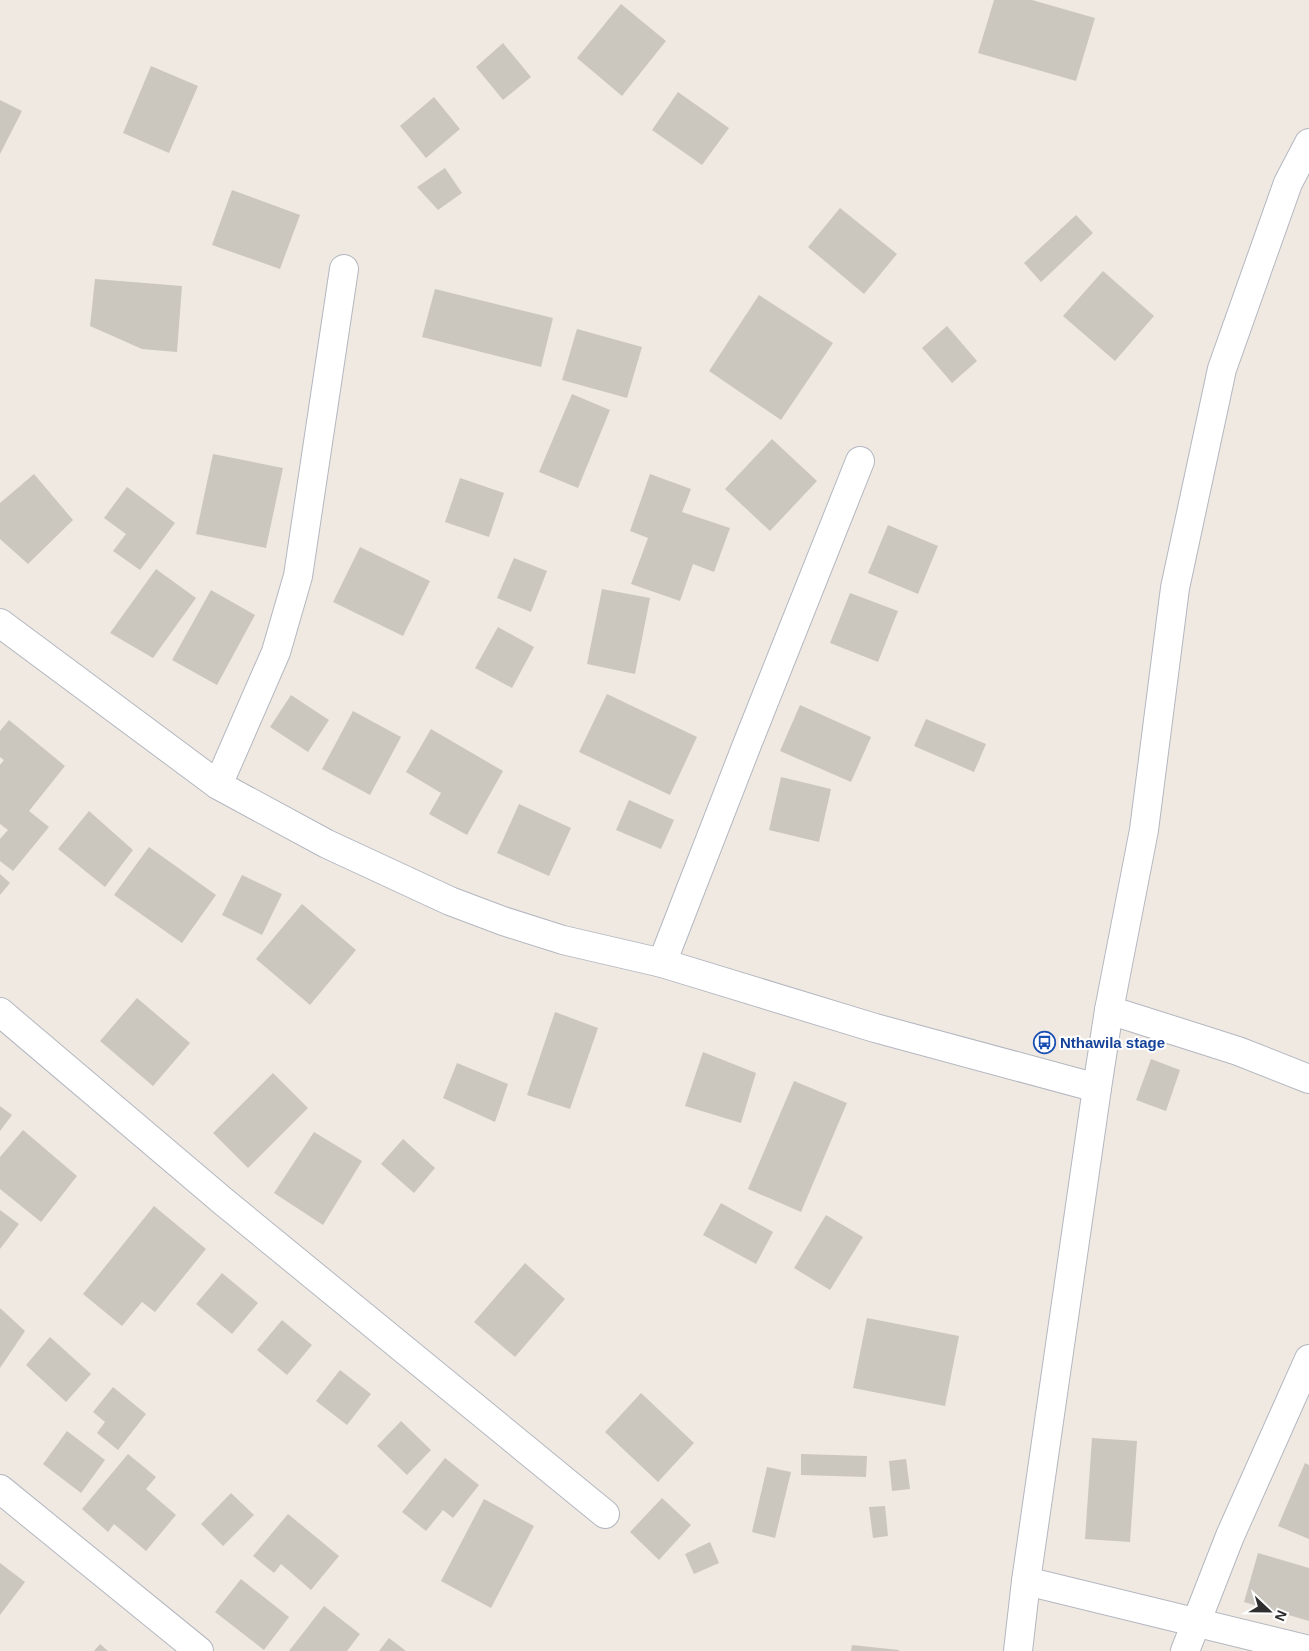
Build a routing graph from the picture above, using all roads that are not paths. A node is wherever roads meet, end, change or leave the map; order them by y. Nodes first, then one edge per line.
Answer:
1 (1309, 143) edge
2 (344, 270) dead end
3 (860, 461) dead end
4 (0, 623) edge
5 (218, 785) junction
6 (662, 964) junction
7 (1109, 1010) junction
8 (0, 1012) edge
9 (1309, 1079) edge
10 (1097, 1088) junction
11 (1309, 1358) edge
12 (0, 1489) edge
13 (605, 1514) dead end
14 (1026, 1580) junction
15 (1194, 1623) junction
16 (1309, 1650) edge
17 (199, 1651) edge
18 (1018, 1651) edge
19 (1185, 1651) edge

1 - 7 street
2 - 5 street
3 - 6 street
4 - 5 street
5 - 6 street
6 - 10 street
7 - 9 street
7 - 10 street
8 - 13 street
10 - 14 street
11 - 15 street
12 - 17 street
14 - 15 street
14 - 18 street
15 - 16 street
15 - 19 street

